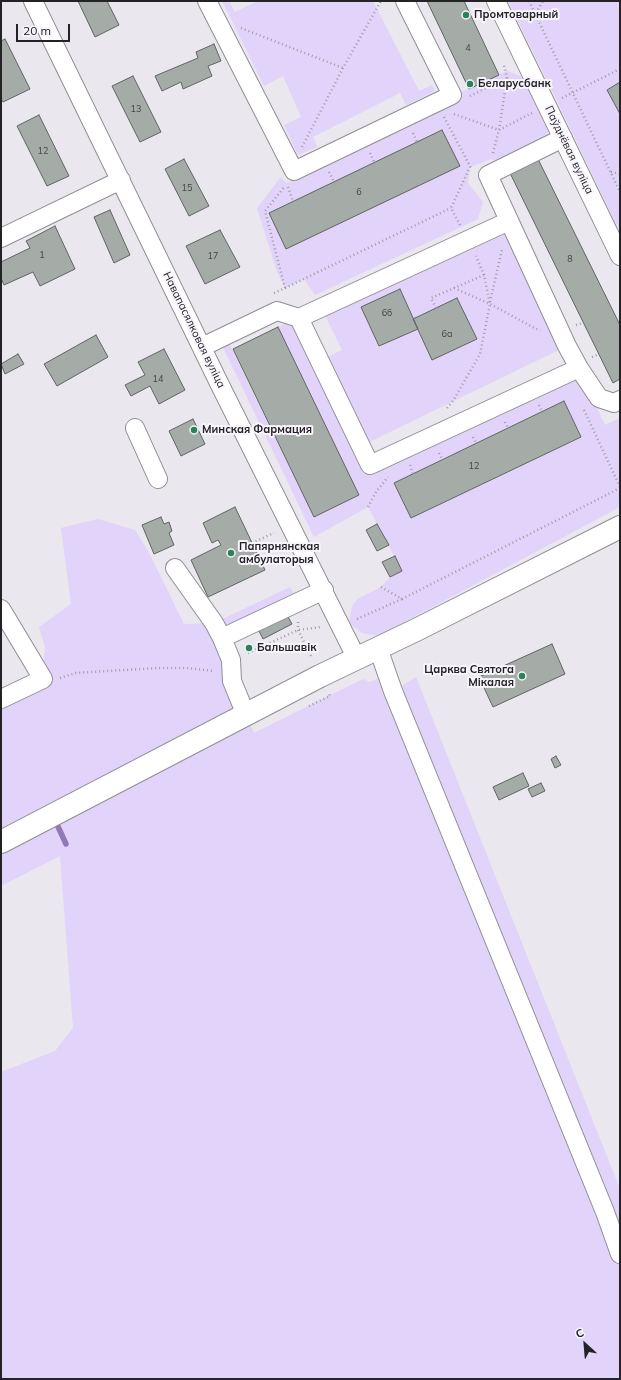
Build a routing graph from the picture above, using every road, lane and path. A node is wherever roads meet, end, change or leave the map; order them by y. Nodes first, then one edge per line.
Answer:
1 (33, 1) edge
2 (208, 1) edge
3 (405, 1) edge
4 (496, 1) edge
5 (529, 1) edge
6 (543, 1) edge
7 (535, 13) junction
8 (220, 26) junction
9 (504, 65) dead end
10 (343, 68) dead end
11 (620, 69) edge
12 (574, 92) junction
13 (439, 106) junction
14 (548, 106) junction
15 (499, 130) junction
16 (563, 138) junction
17 (470, 167) junction
18 (610, 171) junction
19 (620, 174) edge
20 (488, 175) junction
21 (120, 180) junction
22 (287, 183) dead end
23 (620, 192) edge
24 (293, 201) dead end
25 (451, 208) junction
26 (509, 221) junction
27 (1, 238) edge
28 (468, 239) junction
29 (620, 256) edge
30 (484, 275) junction
31 (285, 288) dead end
32 (454, 288) junction
33 (490, 304) junction
34 (436, 308) dead end
35 (299, 318) junction
36 (567, 346) junction
37 (202, 347) junction
38 (579, 368) junction
39 (620, 400) edge
40 (582, 405) dead end
41 (443, 413) dead end
42 (135, 428) dead end
43 (472, 434) dead end
44 (476, 443) dead end
45 (438, 450) dead end
46 (442, 459) dead end
47 (410, 464) dead end
48 (414, 474) dead end
49 (158, 479) dead end
50 (620, 488) edge
51 (376, 492) dead end
52 (368, 507) dead end
53 (291, 525) junction
54 (620, 527) edge
55 (252, 543) dead end
56 (175, 568) dead end
57 (381, 587) dead end
58 (324, 590) junction
59 (402, 598) junction
60 (292, 605) junction
61 (1, 609) edge
62 (342, 626) junction
63 (298, 630) junction
64 (222, 638) junction
65 (378, 648) junction
66 (238, 657) junction
67 (357, 659) junction
68 (320, 676) junction
69 (43, 679) junction
70 (1, 699) edge
71 (308, 706) dead end
72 (246, 715) junction
73 (1, 842) edge
74 (620, 1254) edge

1 - 21 street, Навапасялковая вуліца
2 - 8 street
3 - 13 street
4 - 14 street, Паўднёвая вуліца
5 - 7 path
6 - 7 path
7 - 12 path
8 - 10 path
8 - 13 street
9 - 15 path
11 - 12 path
12 - 18 path
13 - 15 path
13 - 17 path
14 - 15 path
14 - 16 street, Паўднёвая вуліца
15 - 20 path
16 - 20 street
16 - 29 street, Паўднёвая вуліца
17 - 20 path
17 - 25 path
18 - 19 path
18 - 23 path
20 - 26 street
21 - 27 street
21 - 37 street, Навапасялковая вуліца
22 - 24 path
25 - 28 path
25 - 31 path
26 - 28 street
26 - 33 path
26 - 36 street
28 - 30 path
28 - 35 street
30 - 32 path
30 - 33 path
32 - 33 path
32 - 34 path
33 - 36 path
33 - 41 path
35 - 37 street
35 - 38 street
36 - 38 street
37 - 53 street, Навапасялковая вуліца
38 - 39 street
40 - 50 path
42 - 49 street
43 - 44 path
45 - 46 path
47 - 48 path
50 - 59 path
51 - 52 path
53 - 55 path
53 - 58 street, Навапасялковая вуліца
54 - 65 main road
56 - 64 street
57 - 59 path
58 - 60 street
58 - 62 street, Навапасялковая вуліца
59 - 62 path
60 - 63 path
60 - 64 street
61 - 69 street
62 - 63 path
62 - 67 street, Навапасялковая вуліца
63 - 66 path
63 - 68 path
64 - 66 street
65 - 67 main road
65 - 74 street
66 - 69 path
66 - 72 street
67 - 68 main road
68 - 71 path
68 - 72 main road
69 - 70 street
72 - 73 main road

